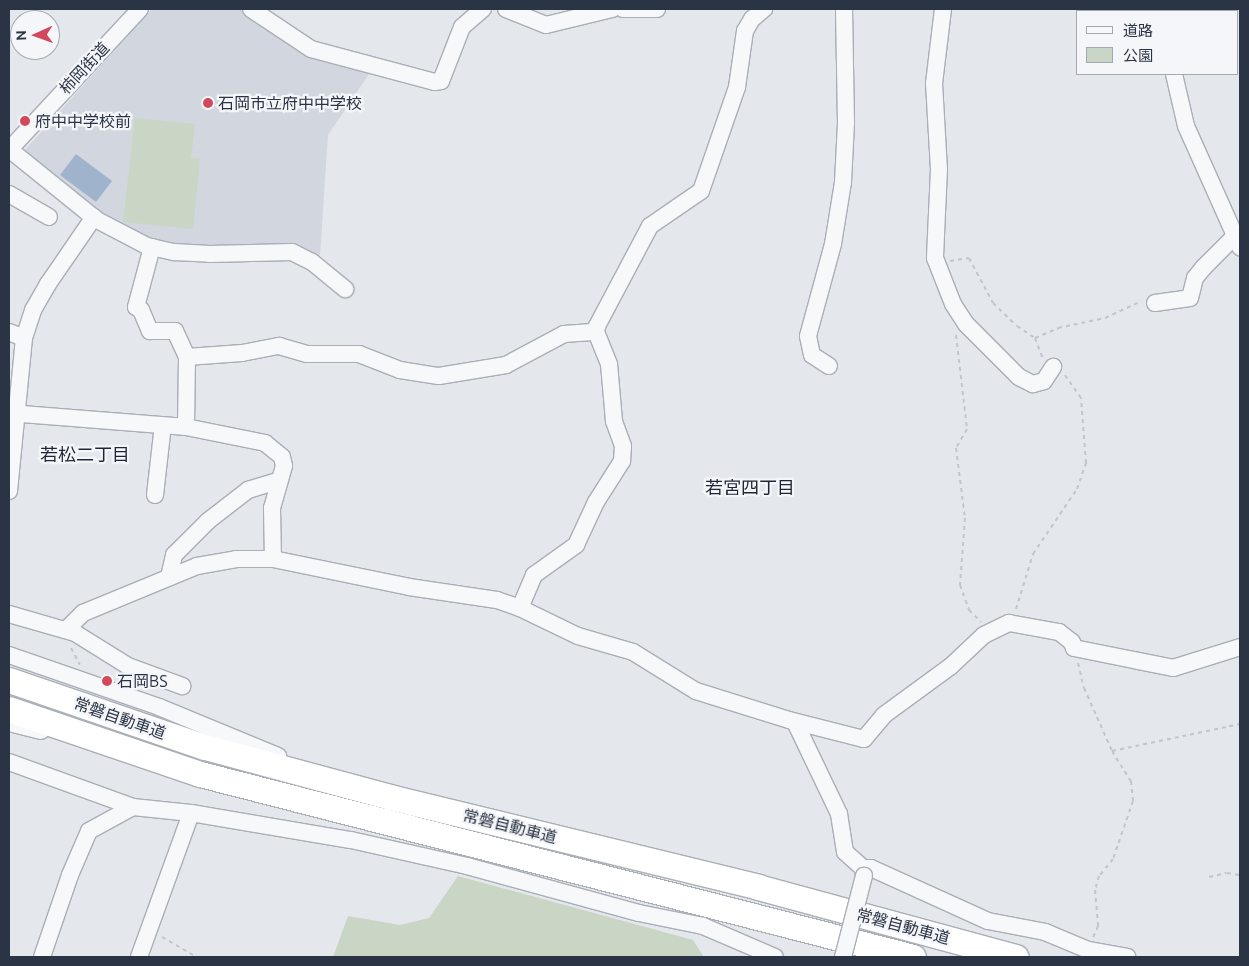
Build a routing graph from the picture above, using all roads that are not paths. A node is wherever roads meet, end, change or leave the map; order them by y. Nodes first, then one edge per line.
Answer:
1 (140, 9) edge
2 (251, 9) edge
3 (482, 9) edge
4 (506, 9) edge
5 (612, 9) edge
6 (623, 9) edge
7 (657, 9) edge
8 (764, 9) edge
9 (844, 9) edge
10 (943, 9) edge
11 (1174, 75) edge
12 (9, 149) edge
13 (9, 194) edge
14 (49, 217) dead end
15 (94, 217) junction
16 (1239, 239) edge
17 (152, 247) junction
18 (345, 288) dead end
19 (1155, 303) road end
20 (596, 332) junction
21 (16, 335) edge
22 (187, 356) junction
23 (828, 366) dead end
24 (1054, 367) road end
25 (13, 414) edge
26 (163, 425) junction
27 (186, 427) junction
28 (278, 481) junction
29 (9, 491) edge
30 (155, 495) dead end
31 (273, 559) junction
32 (169, 577) junction
33 (520, 608) junction
34 (9, 614) edge
35 (66, 630) junction
36 (1240, 647) edge
37 (9, 655) edge
38 (9, 680) edge
39 (182, 686) dead end
40 (9, 709) edge
41 (795, 722) junction
42 (9, 723) edge
43 (9, 762) edge
44 (164, 762) junction
45 (390, 797) junction
46 (133, 807) junction
47 (191, 813) junction
48 (864, 872) junction
49 (42, 957) edge
50 (138, 957) edge
51 (775, 957) edge
52 (843, 957) edge
53 (913, 957) edge
54 (1016, 957) edge
55 (1127, 957) edge

1 - 12 street, 柿岡街道
2 - 3 street
4 - 5 street
6 - 7 street
8 - 20 street
9 - 23 street
10 - 24 street
11 - 16 street
12 - 15 street
13 - 14 street
15 - 17 street
15 - 21 street
16 - 19 street
17 - 18 street
17 - 22 street
20 - 22 street
20 - 33 street
21 - 25 street
22 - 27 street
25 - 26 street
25 - 29 street
26 - 27 street
26 - 30 street
27 - 28 street
28 - 31 street
28 - 32 street
31 - 32 street
31 - 33 street
32 - 35 street
33 - 41 street
34 - 35 street
35 - 39 street
36 - 41 street
37 - 45 street
38 - 45 highway, 常磐自動車道
40 - 44 highway, 常磐自動車道
41 - 48 street
42 - 44 street
43 - 46 street
44 - 53 highway, 常磐自動車道
45 - 54 highway, 常磐自動車道
46 - 47 street
46 - 49 street
47 - 50 street
47 - 51 street
48 - 52 street, bridge
48 - 55 street

